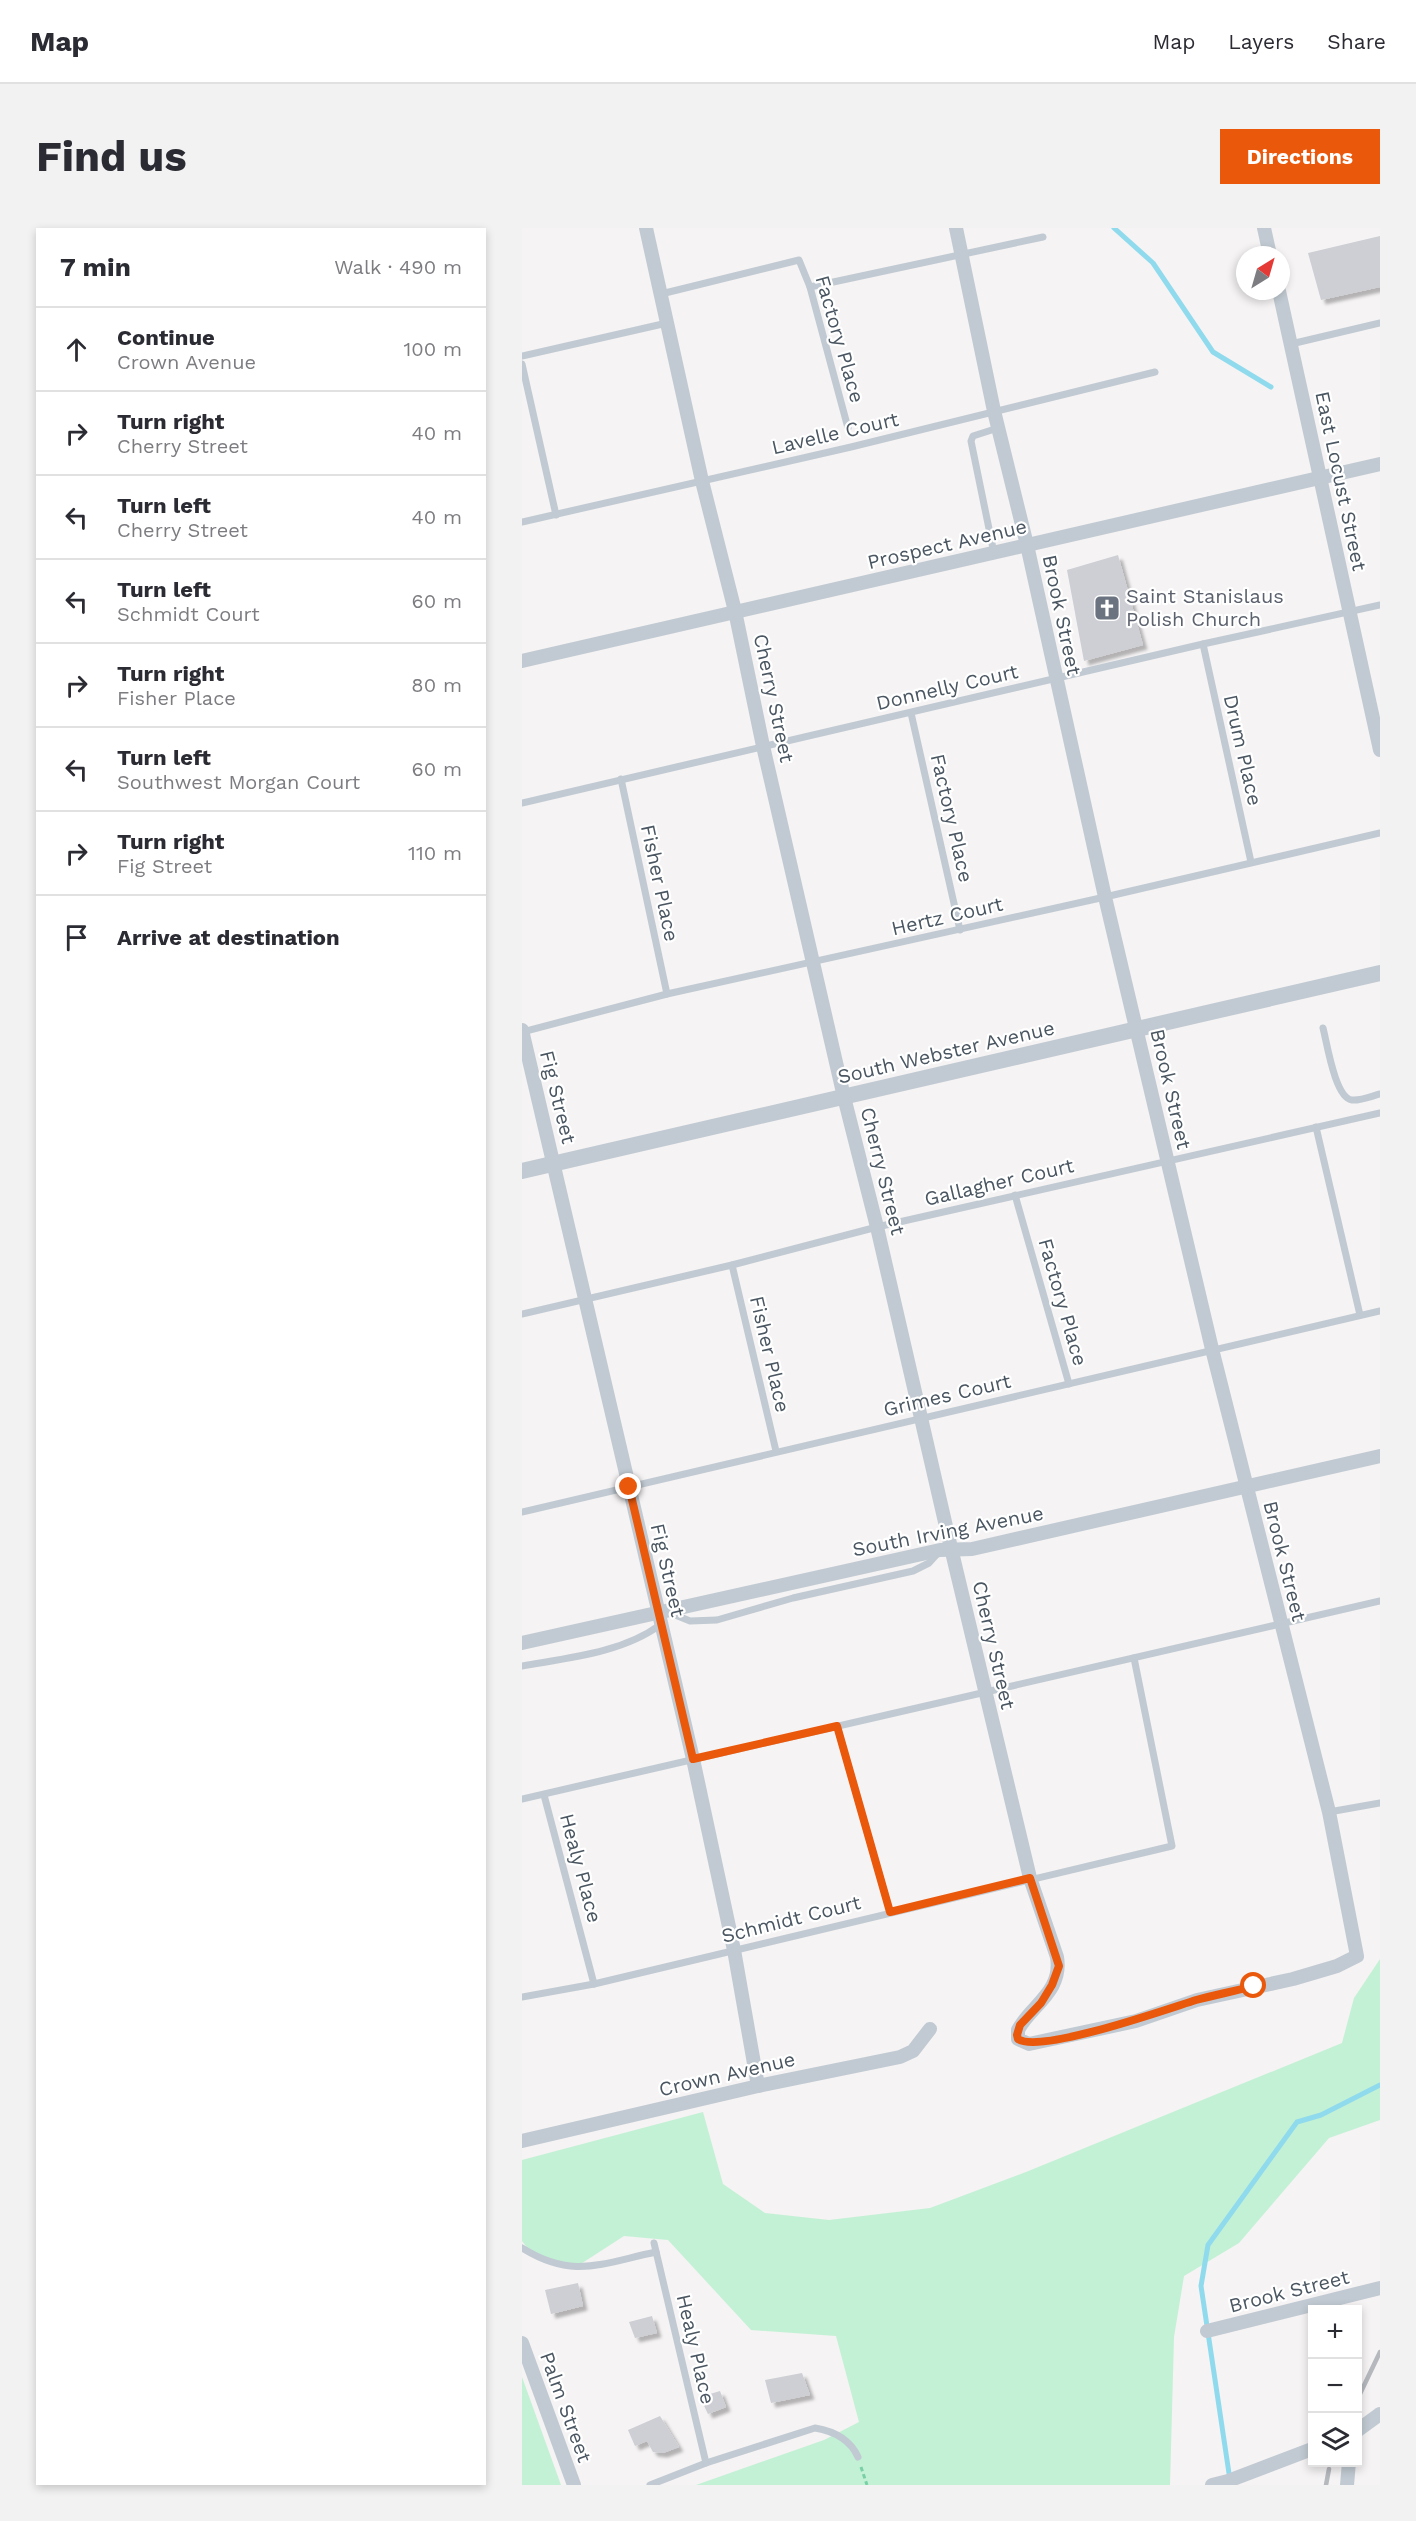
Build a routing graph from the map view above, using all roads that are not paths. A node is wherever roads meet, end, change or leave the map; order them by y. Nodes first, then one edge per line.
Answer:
1 (646, 228) edge
2 (956, 228) edge
3 (1264, 228) edge
4 (1043, 237) dead end
5 (1268, 246) edge
6 (963, 256) junction
7 (810, 287) junction
8 (661, 294) junction
9 (1281, 300) edge
10 (667, 323) junction
11 (1380, 323) edge
12 (1291, 344) junction
13 (522, 356) edge
14 (522, 364) edge
15 (1155, 372) dead end
16 (994, 411) junction
17 (849, 428) dead end
18 (998, 428) junction
19 (1380, 464) edge
20 (1322, 478) junction
21 (702, 481) junction
22 (556, 515) junction
23 (522, 522) edge
24 (1027, 545) junction
25 (994, 553) junction
26 (1380, 605) edge
27 (735, 611) junction
28 (1348, 611) junction
29 (1203, 644) junction
30 (522, 661) edge
31 (1056, 679) junction
32 (911, 713) junction
33 (764, 746) junction
34 (1380, 750) edge
35 (621, 779) junction
36 (522, 803) edge
37 (1380, 833) edge
38 (1251, 862) junction
39 (1105, 897) junction
40 (960, 930) junction
41 (814, 962) junction
42 (1380, 973) edge
43 (667, 994) junction
44 (1323, 1028) dead end
45 (1138, 1029) junction
46 (522, 1031) edge
47 (1380, 1094) edge
48 (844, 1097) junction
49 (1380, 1113) edge
50 (1316, 1127) junction
51 (1167, 1161) junction
52 (554, 1163) junction
53 (522, 1171) edge
54 (1015, 1195) junction
55 (877, 1227) junction
56 (732, 1265) junction
57 (586, 1299) junction
58 (1380, 1311) edge
59 (522, 1314) edge
60 (1360, 1315) junction
61 (1212, 1349) junction
62 (1069, 1383) junction
63 (920, 1418) junction
64 (776, 1451) junction
65 (1380, 1456) edge
66 (629, 1487) junction
67 (1247, 1487) junction
68 (522, 1512) edge
69 (946, 1549) junction
70 (1380, 1600) edge
71 (661, 1616) junction
72 (1280, 1623) junction
73 (522, 1643) edge
74 (1134, 1658) junction
75 (522, 1666) edge
76 (985, 1693) junction
77 (837, 1726) junction
78 (693, 1759) junction
79 (544, 1795) junction
80 (522, 1799) edge
81 (1380, 1803) edge
82 (1329, 1812) junction
83 (1030, 1878) junction
84 (890, 1912) junction
85 (734, 1950) junction
86 (594, 1984) junction
87 (522, 1997) edge
88 (930, 2030) dead end
89 (1018, 2039) joint
90 (758, 2086) junction
91 (522, 2142) edge
92 (654, 2243) dead end
93 (522, 2248) edge
94 (656, 2252) junction
95 (1380, 2288) edge
96 (1207, 2331) dead end
97 (522, 2343) edge
98 (1380, 2414) edge
99 (1362, 2427) edge
100 (1308, 2451) edge
101 (858, 2457) road end
102 (706, 2463) junction
103 (1349, 2467) edge
104 (574, 2485) edge
105 (650, 2485) edge
106 (1212, 2485) edge
107 (1347, 2485) edge

1 - 8 street, Cherry Street
2 - 6 street, Brook Street
3 - 5 street
4 - 6 lane
6 - 7 lane
6 - 16 street, Brook Street
7 - 8 lane, Factory Place
7 - 17 lane, Factory Place
8 - 10 street, Cherry Street
9 - 12 street, East Locust Street
10 - 13 lane
10 - 21 street, Cherry Street
11 - 12 lane
12 - 20 street, East Locust Street
14 - 22 lane
15 - 16 lane, Lavelle Court
16 - 18 street, Brook Street
16 - 21 lane, Lavelle Court
18 - 24 street, Brook Street
18 - 25 lane
19 - 20 street, Prospect Avenue
20 - 24 street, Prospect Avenue
20 - 28 street, East Locust Street
21 - 22 lane, Lavelle Court
21 - 27 street, Cherry Street
22 - 23 lane, Lavelle Court
24 - 25 street, Prospect Avenue
24 - 31 street, Brook Street
25 - 27 street, Prospect Avenue
26 - 28 lane, Donnelly Court
27 - 30 street, Prospect Avenue
27 - 33 street, Cherry Street
28 - 29 lane, Donnelly Court
28 - 34 street, East Locust Street
29 - 31 lane, Donnelly Court
29 - 38 lane, Drum Place
31 - 32 lane, Donnelly Court
31 - 39 street, Brook Street
32 - 33 lane, Donnelly Court
32 - 40 lane, Factory Place
33 - 35 lane, Donnelly Court
33 - 41 street, Cherry Street
35 - 36 lane, Donnelly Court
35 - 43 lane, Fisher Place
37 - 38 lane, Hertz Court
38 - 39 lane, Hertz Court
39 - 40 lane, Hertz Court
39 - 45 street, Brook Street
40 - 41 lane, Hertz Court
41 - 43 lane, Hertz Court
41 - 48 street, Cherry Street
42 - 45 street, South Webster Avenue
43 - 46 lane, Hertz Court
44 - 47 lane
45 - 48 street, South Webster Avenue
45 - 51 street, Brook Street
46 - 52 street, Fig Street
48 - 52 street, South Webster Avenue
48 - 55 street, Cherry Street
49 - 50 lane, Gallagher Court
50 - 51 lane, Gallagher Court
50 - 60 lane
51 - 54 lane, Gallagher Court
51 - 61 street, Brook Street
52 - 53 street, South Webster Avenue
52 - 57 street, Fig Street
54 - 55 lane, Gallagher Court
54 - 62 lane, Factory Place
55 - 56 lane, Gallagher Court
55 - 63 street, Cherry Street
56 - 57 lane, Gallagher Court
56 - 64 lane, Fisher Place
57 - 59 lane, Gallagher Court
57 - 66 street, Fig Street
58 - 60 lane, Grimes Court
60 - 61 lane, Grimes Court
61 - 62 lane, Grimes Court
61 - 67 street, Brook Street
62 - 63 lane, Grimes Court
63 - 64 lane, Grimes Court
63 - 69 street, Cherry Street
64 - 66 lane, Grimes Court
65 - 67 street, South Irving Avenue
66 - 68 lane, Grimes Court
66 - 71 street, Fig Street
67 - 69 street, South Irving Avenue
67 - 72 street, Brook Street
69 - 71 street, South Irving Avenue
69 - 71 lane
69 - 76 street, Cherry Street
70 - 72 lane
71 - 73 street, South Irving Avenue
71 - 75 lane
71 - 78 street, Fig Street
72 - 74 lane
72 - 82 street, Brook Street
74 - 76 lane
74 - 83 lane, Schmidt Court
76 - 77 lane
76 - 83 street, Cherry Street
77 - 78 lane
77 - 84 lane
78 - 79 lane
78 - 85 street, Fig Street
79 - 80 lane
79 - 86 lane, Healy Place
81 - 82 lane
82 - 89 street, Brook Street
83 - 84 lane, Schmidt Court
83 - 89 street, Cherry Street
84 - 85 lane, Schmidt Court
85 - 86 lane, Schmidt Court
85 - 90 street, Fig Street
86 - 87 lane, Schmidt Court
88 - 90 street, Crown Avenue
90 - 91 street, Crown Avenue
92 - 94 lane, Healy Place
93 - 94 lane
94 - 102 lane, Healy Place
95 - 96 street, Brook Street
97 - 104 street, Palm Street
98 - 99 street
100 - 106 street
101 - 102 lane
102 - 105 lane
103 - 107 street

